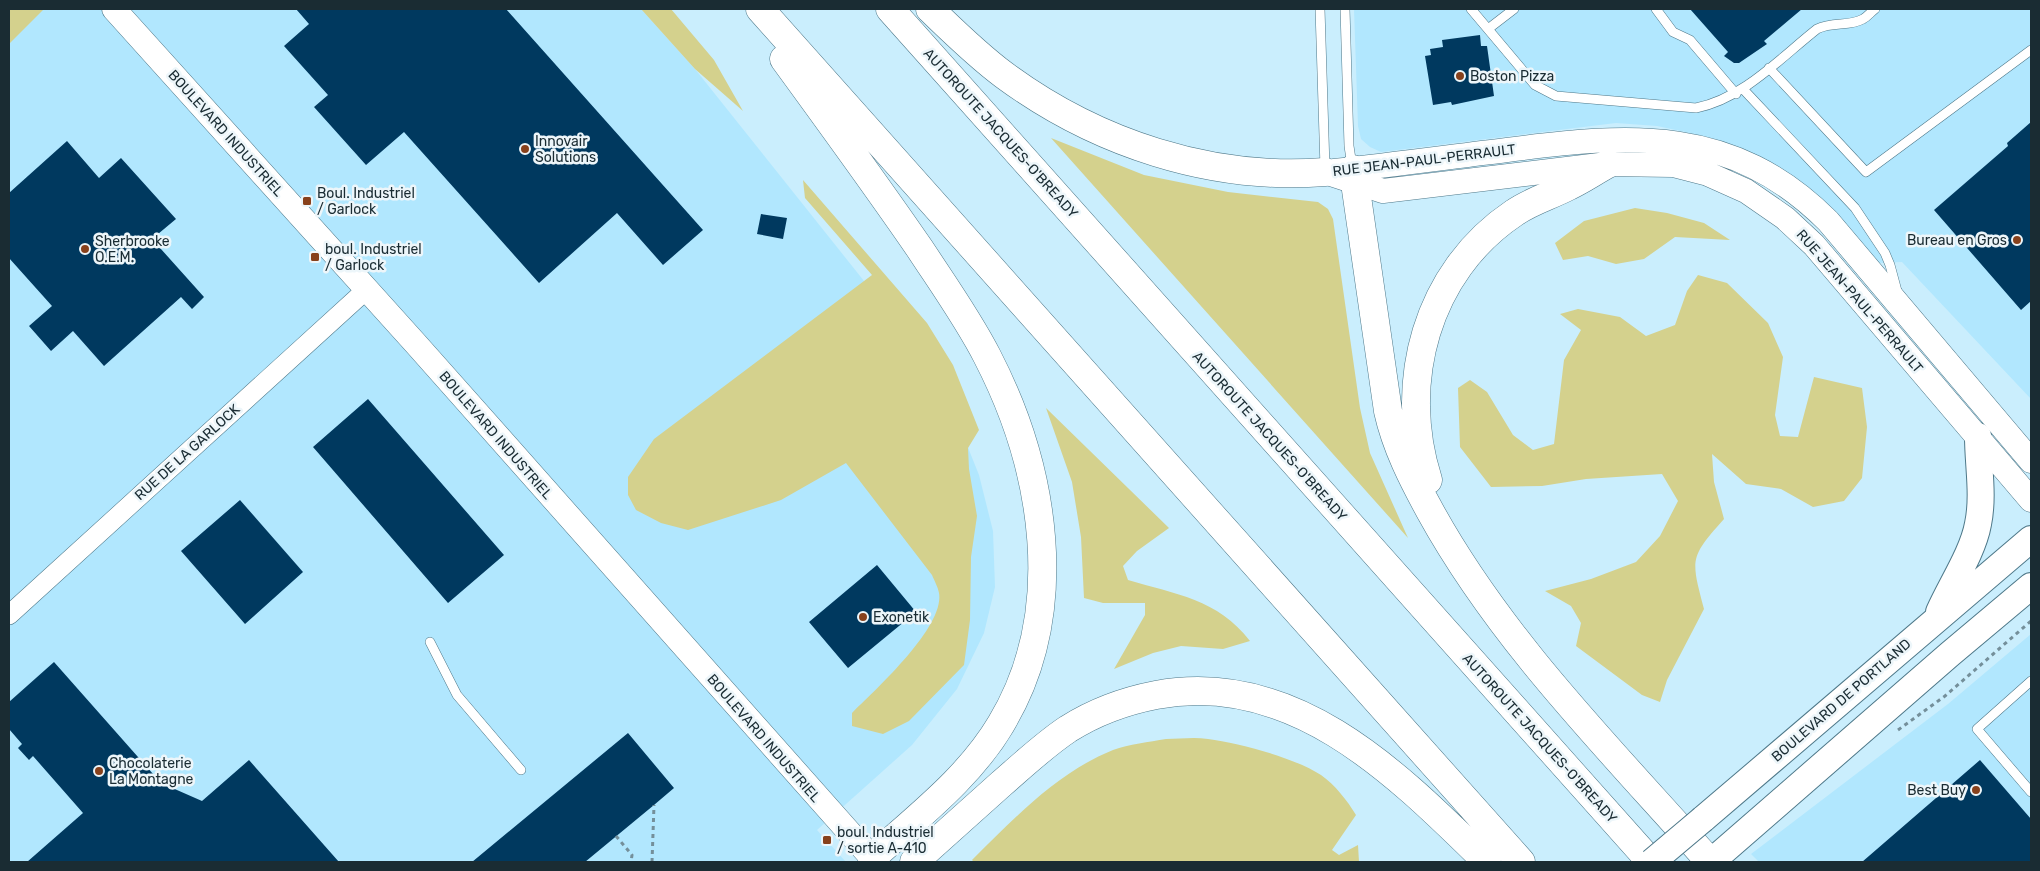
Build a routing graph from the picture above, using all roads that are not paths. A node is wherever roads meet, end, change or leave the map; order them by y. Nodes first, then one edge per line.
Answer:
1 (114, 9) edge
2 (748, 9) edge
3 (760, 9) edge
4 (890, 9) edge
5 (930, 9) edge
6 (1320, 9) edge
7 (1345, 9) edge
8 (1472, 9) edge
9 (1514, 9) edge
10 (1656, 9) edge
11 (1875, 9) edge
12 (1488, 29) junction
13 (2031, 50) edge
14 (1769, 68) junction
15 (1739, 92) junction
16 (1608, 164) junction
17 (1325, 172) junction
18 (1354, 175) junction
19 (366, 290) junction
20 (1899, 304) junction
21 (1978, 436) junction
22 (2031, 461) edge
23 (2031, 500) edge
24 (2031, 539) edge
25 (1462, 565) junction
26 (2031, 586) edge
27 (9, 615) edge
28 (1936, 619) junction
29 (430, 642) dead end
30 (2031, 681) edge
31 (521, 770) dead end
32 (2031, 792) edge
33 (1716, 857) edge
34 (873, 860) edge
35 (914, 862) edge
36 (1487, 862) edge
37 (1521, 862) edge
38 (1651, 862) edge

1 - 19 street, BOULEVARD INDUSTRIEL
2 - 34 highway
3 - 37 highway
4 - 38 highway, AUTOROUTE JACQUES-O'BREADY
5 - 17 highway
6 - 17 lane
7 - 18 lane
8 - 12 lane
9 - 12 lane
10 - 15 lane
11 - 14 lane
12 - 15 lane
13 - 14 lane
14 - 15 lane
15 - 20 lane
16 - 18 street, RUE JEAN-PAUL-PERRAULT
16 - 21 street, RUE JEAN-PAUL-PERRAULT
16 - 25 highway
17 - 18 street, RUE JEAN-PAUL-PERRAULT
18 - 20 street, RUE JEAN-PAUL-PERRAULT
18 - 25 highway
19 - 27 street, RUE DE LA GARLOCK
19 - 34 street, BOULEVARD INDUSTRIEL
20 - 22 street, RUE JEAN-PAUL-PERRAULT
21 - 23 street, RUE JEAN-PAUL-PERRAULT
21 - 28 main road
24 - 28 main road, BOULEVARD DE PORTLAND
25 - 33 highway
26 - 33 main road
28 - 38 main road, BOULEVARD DE PORTLAND, bridge
29 - 31 lane
30 - 32 lane
35 - 36 highway

